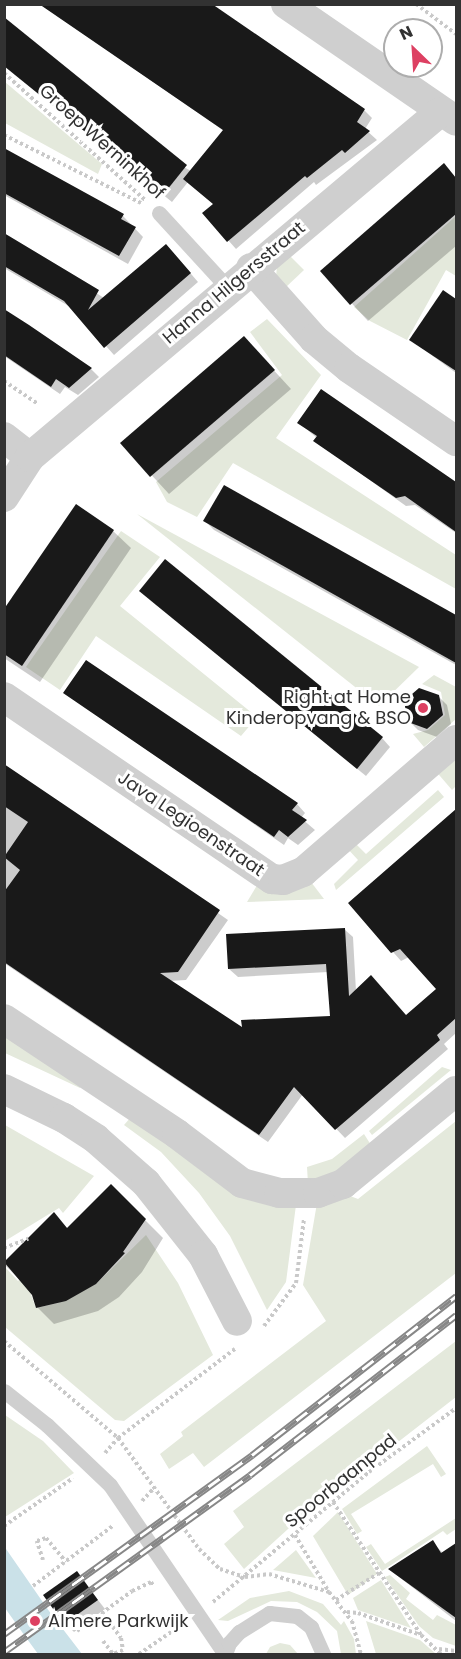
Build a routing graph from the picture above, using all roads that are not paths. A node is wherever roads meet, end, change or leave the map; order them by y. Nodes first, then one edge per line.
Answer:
1 (286, 4) edge
2 (448, 117) edge
3 (159, 213) road end
4 (251, 268) junction
5 (228, 288) junction
6 (4, 437) edge
7 (456, 441) edge
8 (30, 457) junction
9 (4, 497) edge
10 (4, 697) edge
11 (456, 740) edge
12 (4, 1019) edge
13 (4, 1089) edge
14 (456, 1091) edge
15 (115, 1094) junction
16 (88, 1134) junction
17 (237, 1321) dead end
18 (4, 1391) edge
19 (225, 1654) edge
20 (323, 1654) edge

1 - 2 street
2 - 4 street, Hanna Hilgersstraat
3 - 5 lane
4 - 5 street, Hanna Hilgersstraat
4 - 7 street
5 - 8 street, Hanna Hilgersstraat
6 - 8 street
8 - 9 street, Hanna Hilgersstraat
10 - 11 street, Java Legioenstraat
12 - 15 street
13 - 16 street
14 - 15 street
15 - 16 street
16 - 17 street
18 - 19 lane
19 - 20 lane

